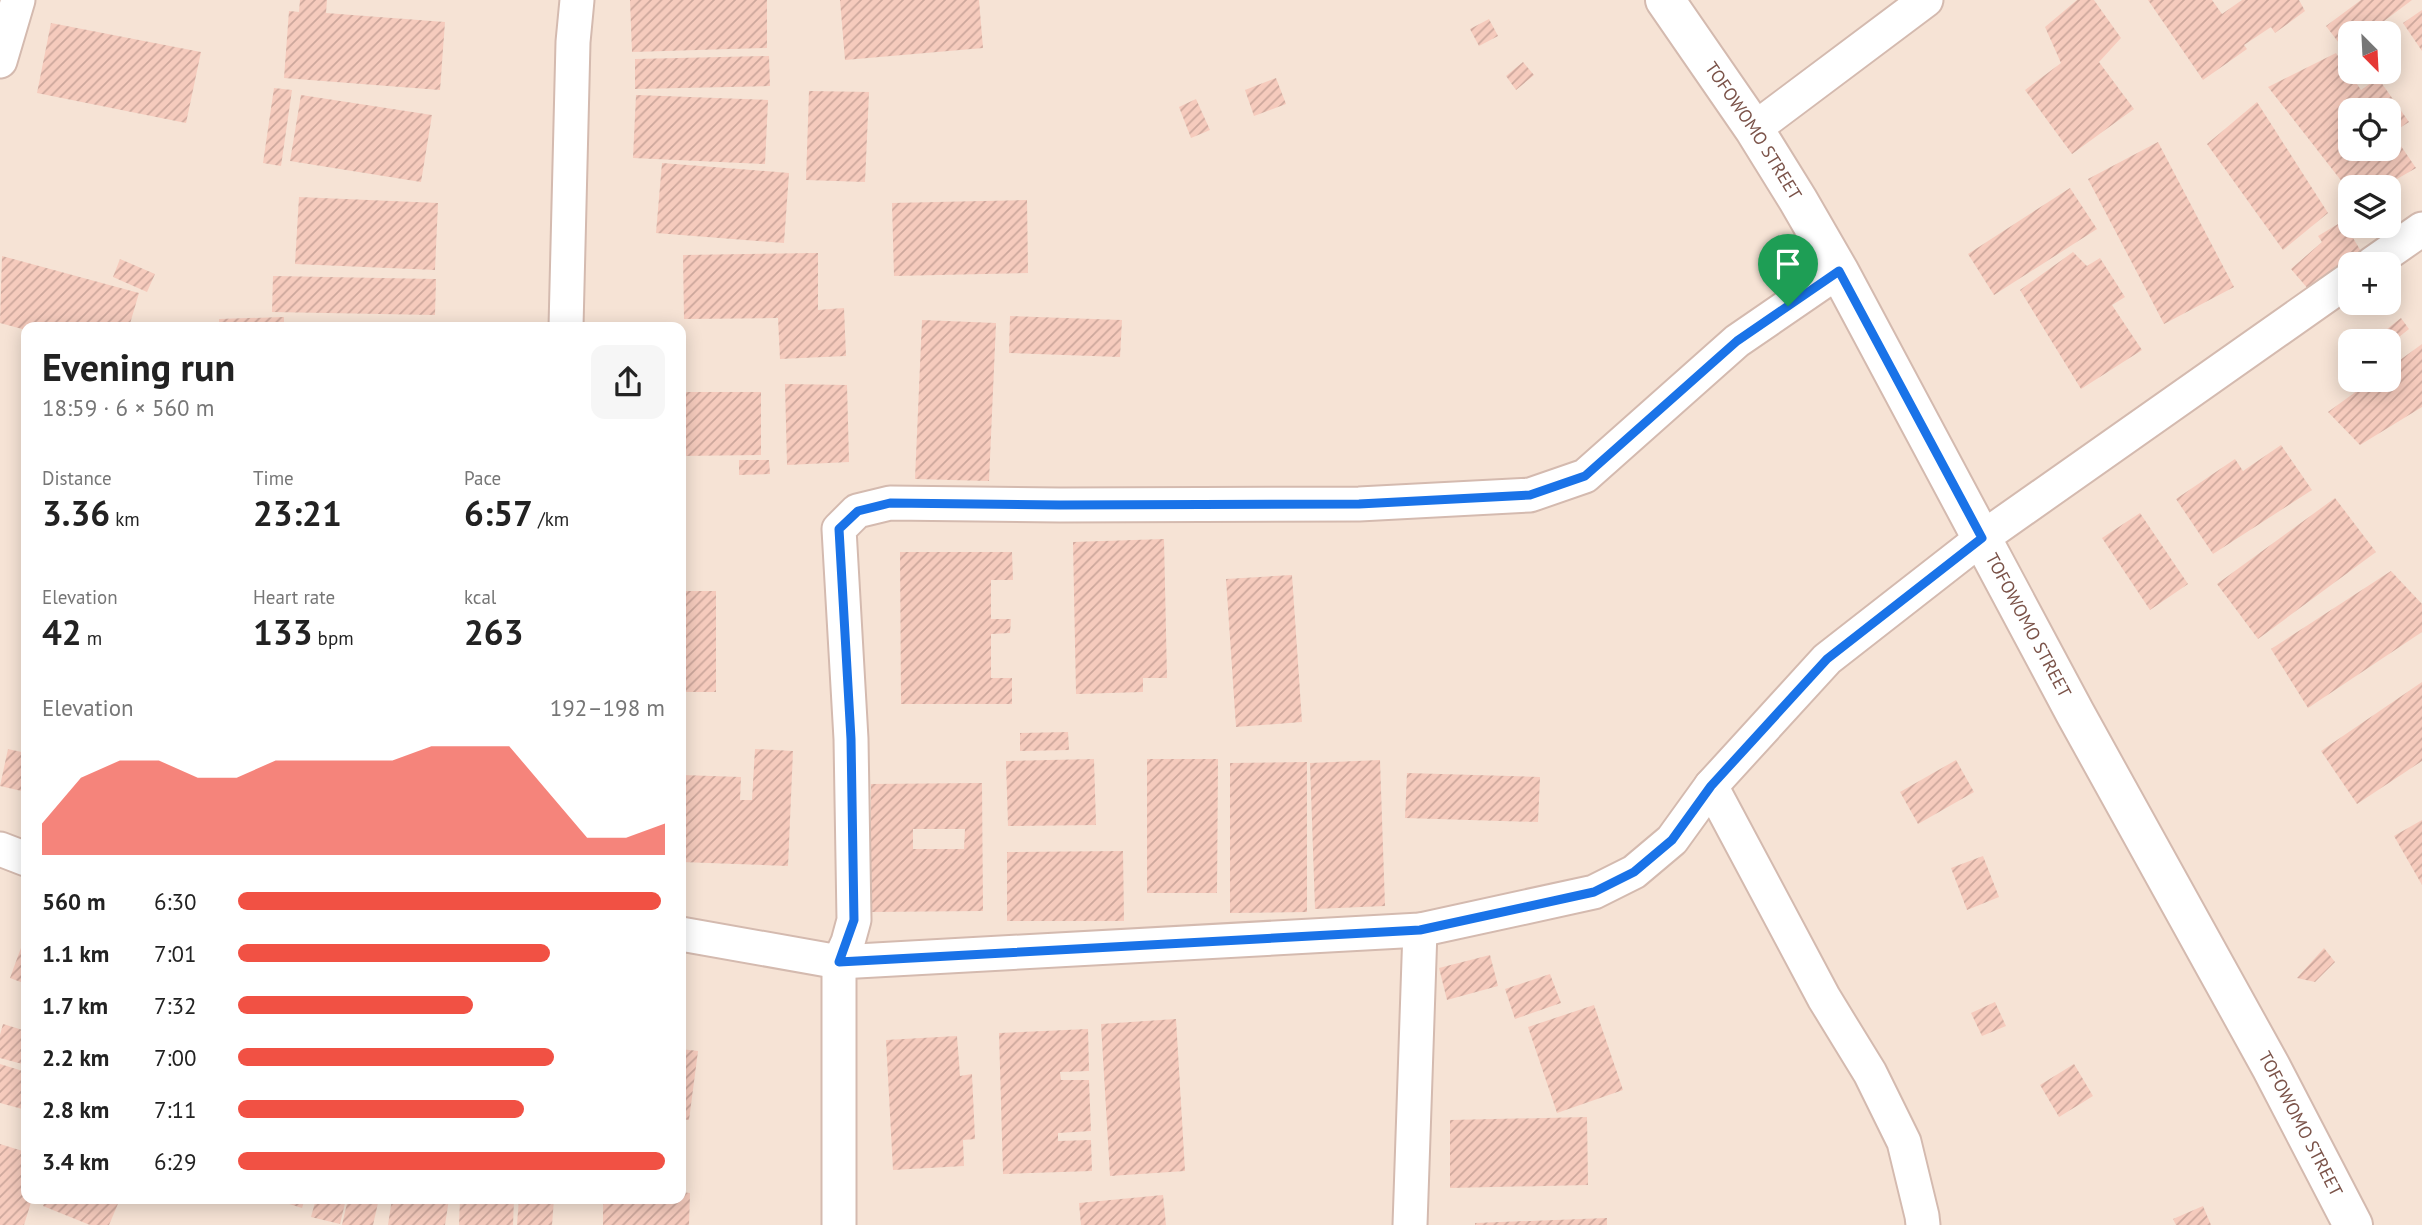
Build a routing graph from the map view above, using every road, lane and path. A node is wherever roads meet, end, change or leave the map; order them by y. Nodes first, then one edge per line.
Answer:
1 (18, 0) edge
2 (577, 0) edge
3 (1665, 0) edge
4 (1926, 0) edge
5 (0, 61) edge
6 (1754, 129) junction
7 (2421, 231) edge
8 (2390, 252) edge
9 (1839, 271) junction
10 (2338, 287) edge
11 (566, 322) edge
12 (1982, 538) junction
13 (1711, 786) junction
14 (0, 849) edge
15 (21, 857) edge
16 (1420, 930) junction
17 (686, 935) edge
18 (839, 962) junction
19 (839, 1225) edge
20 (1410, 1225) edge
21 (1923, 1225) edge
22 (2353, 1225) edge

1 - 5 street
2 - 11 street
3 - 6 street, TOFOWOMO STREET
4 - 6 street
6 - 9 street, TOFOWOMO STREET
7 - 8 street
9 - 12 street, TOFOWOMO STREET
9 - 18 street
10 - 12 street
12 - 13 street
12 - 22 street, TOFOWOMO STREET
13 - 16 street
13 - 21 street
14 - 15 street
16 - 18 street
16 - 20 street
17 - 18 street
18 - 19 street

